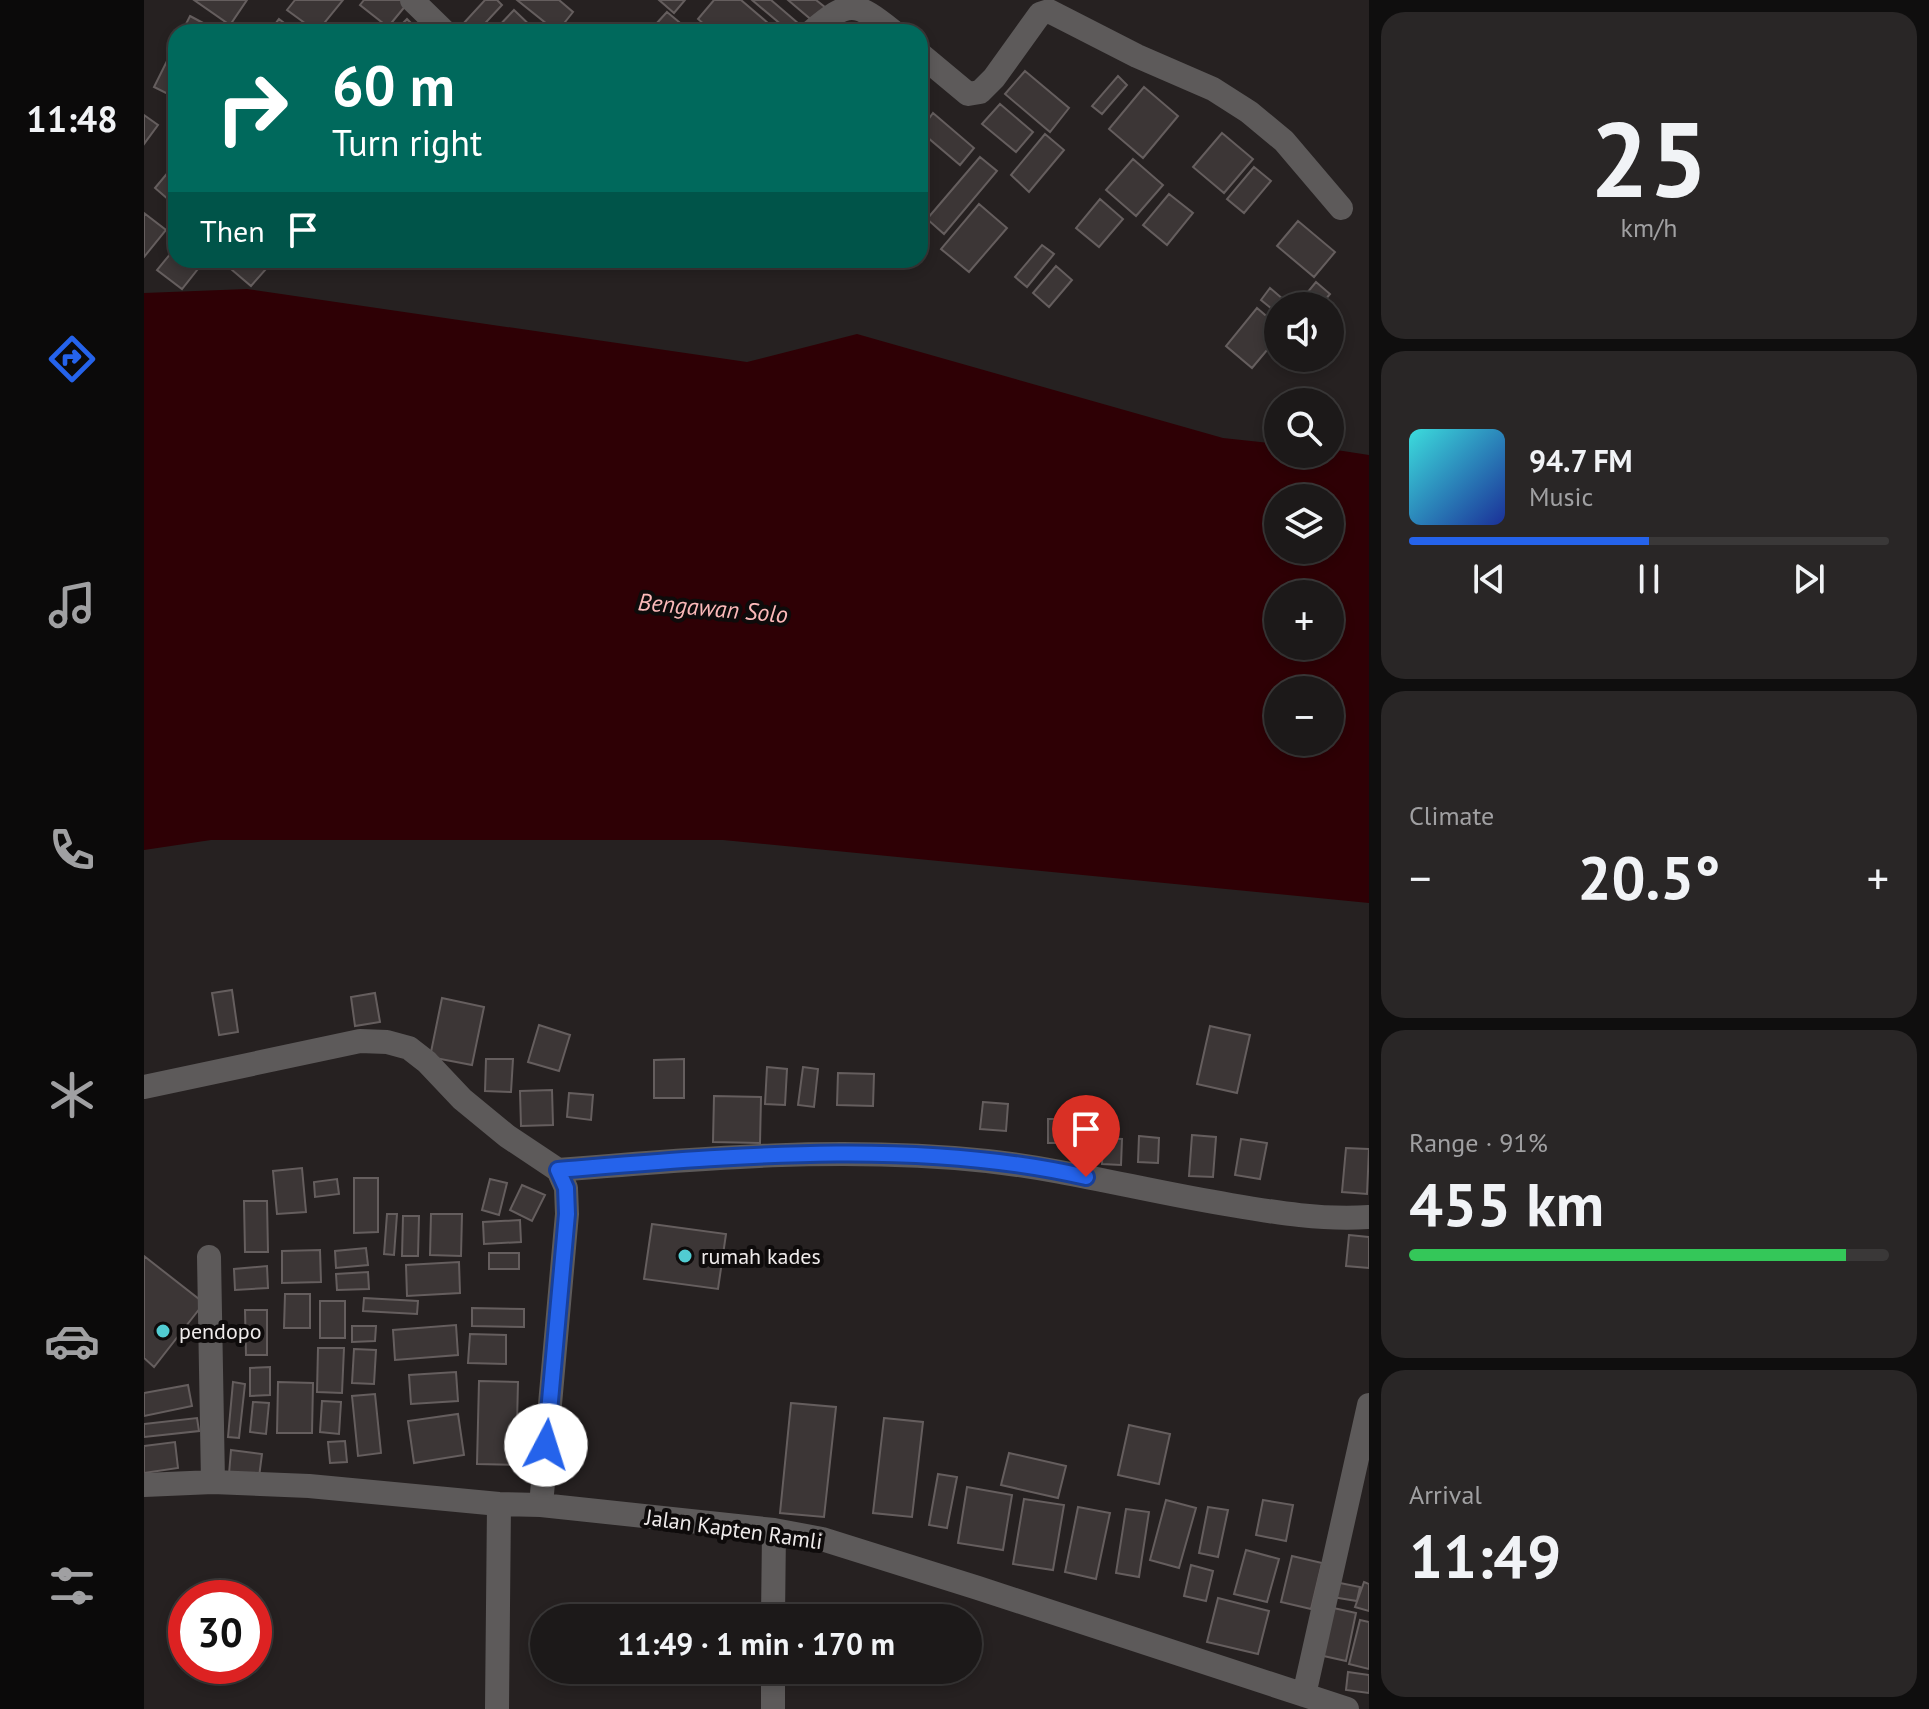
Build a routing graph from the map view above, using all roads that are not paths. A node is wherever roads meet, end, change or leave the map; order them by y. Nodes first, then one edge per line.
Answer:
1 (412, 0) edge
2 (437, 24) edge
3 (818, 24) edge
4 (885, 24) edge
5 (928, 61) edge
6 (1341, 208) dead end
7 (144, 1087) edge
8 (558, 1170) junction
9 (1369, 1217) edge
10 (209, 1257) dead end
11 (1369, 1405) edge
12 (213, 1482) junction
13 (144, 1485) edge
14 (499, 1504) junction
15 (541, 1505) junction
16 (774, 1530) junction
17 (773, 1604) edge
18 (773, 1684) edge
19 (1304, 1695) junction
20 (497, 1709) edge
21 (773, 1709) edge
22 (1347, 1709) edge

1 - 2 street
3 - 4 street
5 - 6 street
7 - 8 street
8 - 9 street
8 - 15 street
10 - 12 street
11 - 19 street
12 - 13 street, Jalan Kapten Ramli
12 - 14 street, Jalan Kapten Ramli
14 - 15 street, Jalan Kapten Ramli
14 - 20 street
15 - 16 street, Jalan Kapten Ramli
16 - 17 street
16 - 19 street, Jalan Kapten Ramli
18 - 21 street
19 - 22 street, Jalan Kapten Ramli

